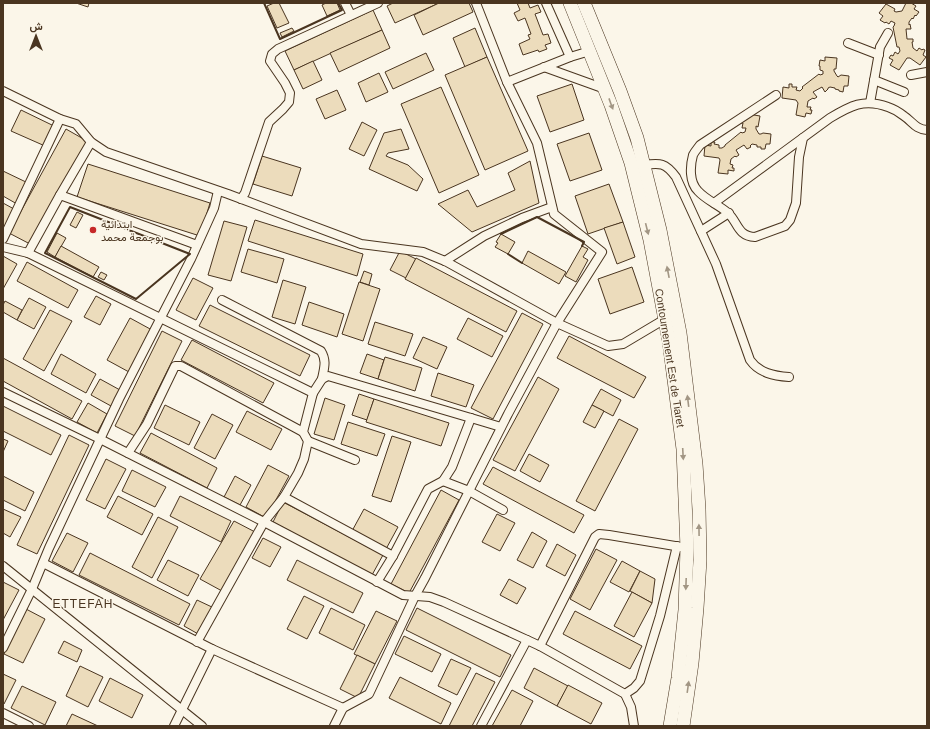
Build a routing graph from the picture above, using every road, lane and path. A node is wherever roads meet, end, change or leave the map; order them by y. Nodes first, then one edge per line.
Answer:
1 (345, 3) edge
2 (378, 3) edge
3 (476, 3) edge
4 (546, 3) edge
5 (570, 3) edge
6 (584, 3) edge
7 (351, 15) junction
8 (888, 33) dead end
9 (848, 43) dead end
10 (590, 51) junction
11 (879, 55) junction
12 (570, 57) junction
13 (544, 67) junction
14 (927, 72) edge
15 (911, 75) dead end
16 (874, 80) junction
17 (507, 82) junction
18 (605, 89) junction
19 (3, 91) edge
20 (904, 92) dead end
21 (776, 95) dead end
22 (870, 103) junction
23 (60, 119) junction
24 (927, 130) edge
25 (803, 138) junction
26 (91, 142) junction
27 (643, 164) junction
28 (218, 191) junction
29 (60, 195) junction
30 (241, 199) junction
31 (714, 203) junction
32 (552, 206) junction
33 (729, 213) junction
34 (701, 231) junction
35 (3, 239) edge
36 (197, 244) junction
37 (3, 247) edge
38 (28, 253) junction
39 (445, 261) junction
40 (222, 300) dead end
41 (160, 318) junction
42 (665, 318) junction
43 (557, 323) junction
44 (789, 377) dead end
45 (322, 379) junction
46 (3, 392) edge
47 (313, 393) junction
48 (470, 418) junction
49 (501, 427) junction
50 (303, 432) junction
51 (100, 439) junction
52 (308, 441) junction
53 (128, 453) junction
54 (355, 460) dead end
55 (443, 481) junction
56 (469, 491) junction
57 (284, 497) junction
58 (503, 510) dead end
59 (264, 522) junction
60 (682, 547) junction
61 (392, 556) junction
62 (43, 563) junction
63 (3, 566) edge
64 (377, 582) junction
65 (32, 589) junction
66 (416, 596) junction
67 (527, 640) junction
68 (197, 642) junction
69 (540, 646) junction
70 (3, 648) edge
71 (212, 649) junction
72 (625, 694) junction
73 (343, 708) junction
74 (183, 710) junction
75 (3, 713) edge
76 (29, 726) edge
77 (174, 726) edge
78 (202, 726) edge
79 (334, 726) edge
80 (481, 726) edge
81 (634, 726) edge
82 (670, 726) edge
83 (683, 726) edge

1 - 7 street
2 - 7 street
3 - 17 street
4 - 12 street
5 - 10 highway, Contournement Est de Tiaret
6 - 27 highway, Contournement Est de Tiaret
7 - 30 street
8 - 11 street
9 - 11 street
10 - 12 street
10 - 18 highway, Contournement Est de Tiaret
11 - 16 street
12 - 13 street
13 - 17 street
13 - 18 street
14 - 15 street
16 - 20 street
16 - 22 street
17 - 32 street
18 -> 42 highway, Contournement Est de Tiaret
19 - 23 street
21 - 31 street
22 - 24 street
22 - 25 street
23 - 26 street
23 - 35 street
25 - 31 street
25 - 33 street
26 - 28 street
26 - 29 street
27 - 34 street
83 -> 27 highway, Contournement Est de Tiaret
28 - 30 street
28 - 36 street
29 - 36 street
29 - 38 street
30 - 39 street
31 - 33 street
32 - 39 street
32 - 43 street
33 - 34 street
34 - 44 street
36 - 41 street
37 - 38 street
38 - 41 street
39 - 43 street
40 - 45 street
41 - 47 street
41 - 51 street
42 - 43 street
42 -> 60 highway, Contournement Est de Tiaret
43 - 49 street
45 - 47 street
45 - 48 street
46 - 51 street
47 - 50 street
48 - 49 street
48 - 55 street
49 - 56 street
50 - 52 street
50 - 53 street
51 - 53 street
51 - 62 street
52 - 54 street
52 - 57 street
53 - 59 street
55 - 56 street
55 - 61 street
56 - 58 street
56 - 66 street
57 - 59 street
57 - 61 street
59 - 64 street
59 - 68 street
60 - 69 street
60 - 72 street
60 -> 82 highway, Contournement Est de Tiaret
61 - 64 street
62 - 65 street
62 - 68 street
63 - 65 street
64 - 66 street
65 - 70 street
65 - 74 street
66 - 67 street
66 - 73 street
67 - 69 street
67 - 80 street
68 - 71 street
69 - 72 street
71 - 73 street
71 - 74 street
72 - 81 street
73 - 79 street
74 - 77 street
74 - 78 street
75 - 76 street

